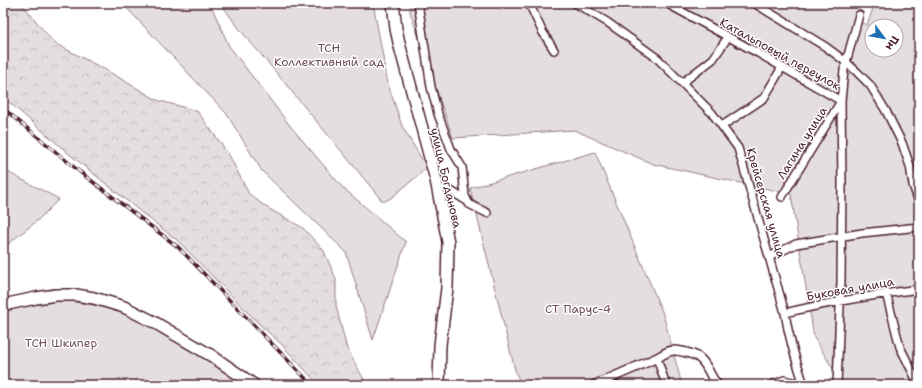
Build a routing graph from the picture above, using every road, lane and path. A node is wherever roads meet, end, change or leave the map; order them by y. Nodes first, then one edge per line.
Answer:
1 (392, 3) edge
2 (418, 3) edge
3 (529, 3) edge
4 (575, 3) edge
5 (666, 3) edge
6 (754, 3) edge
7 (859, 15) dead end
8 (728, 37) junction
9 (554, 50) dead end
10 (846, 62) junction
11 (782, 67) junction
12 (682, 83) junction
13 (841, 101) junction
14 (722, 126) junction
15 (446, 188) dead end
16 (782, 197) dead end
17 (919, 203) edge
18 (470, 204) junction
19 (487, 213) dead end
20 (919, 227) edge
21 (842, 236) junction
22 (769, 257) junction
23 (919, 289) edge
24 (886, 293) junction
25 (840, 301) junction
26 (3, 305) edge
27 (785, 313) junction
28 (657, 358) junction
29 (254, 385) edge
30 (439, 385) edge
31 (594, 385) edge
32 (666, 385) edge
33 (718, 385) edge
34 (772, 385) edge
35 (805, 385) edge
36 (837, 385) edge
37 (919, 385) edge

1 - 30 main road, улица Богданова
2 - 18 street
3 - 9 street
4 - 12 street, Крейсерская улица
5 - 8 street, Катальповый переулок
6 - 10 street
7 - 10 street
8 - 11 street, Катальповый переулок
8 - 12 street
10 - 13 street
10 - 17 street
11 - 13 street, Катальповый переулок
11 - 14 street
12 - 14 street, Крейсерская улица
13 - 16 street, Лагина улица
13 - 21 street
14 - 22 street, Крейсерская улица
15 - 18 street
18 - 19 street
20 - 21 street
21 - 22 street
21 - 25 street
22 - 27 street, Крейсерская улица
23 - 24 street, Буковая улица
24 - 25 street, Буковая улица
24 - 37 street
25 - 27 street, Буковая улица
25 - 36 street
26 - 29 main road
27 - 35 street, Крейсерская улица
28 - 31 street
28 - 32 street
28 - 33 street
34 - 35 street

